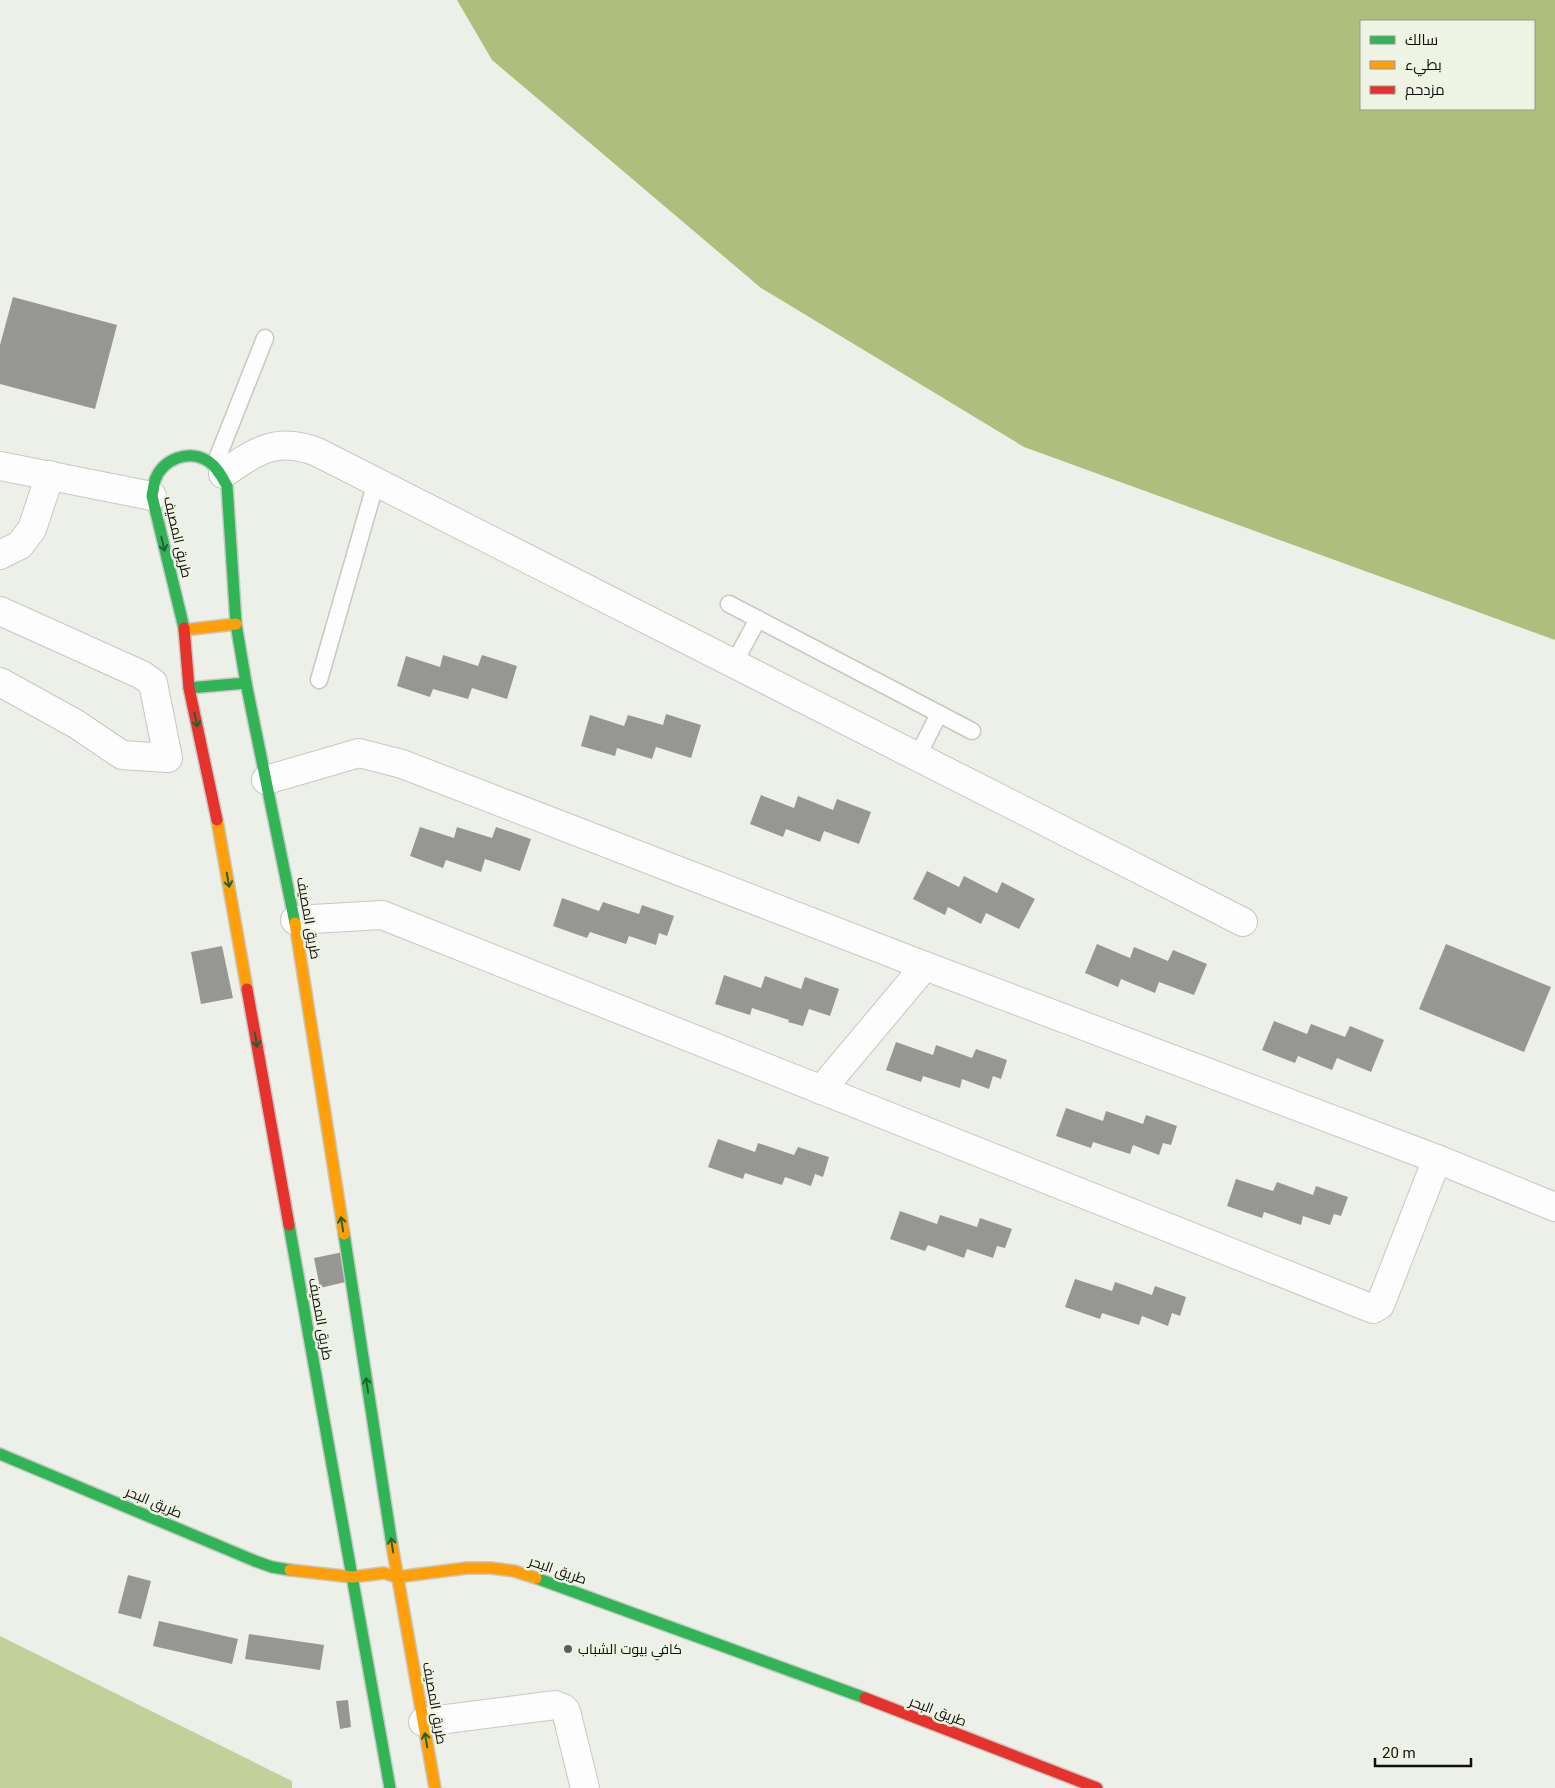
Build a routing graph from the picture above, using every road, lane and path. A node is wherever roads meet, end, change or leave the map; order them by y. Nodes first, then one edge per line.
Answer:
1 (265, 338) dead end
2 (0, 466) edge
3 (219, 469) junction
4 (50, 475) junction
5 (376, 482) junction
6 (152, 496) junction
7 (0, 555) edge
8 (729, 604) dead end
9 (0, 611) edge
10 (758, 619) junction
11 (236, 624) junction
12 (184, 630) junction
13 (734, 663) junction
14 (319, 680) dead end
15 (0, 682) edge
16 (246, 682) junction
17 (189, 688) junction
18 (939, 714) junction
19 (972, 731) dead end
20 (917, 757) junction
21 (266, 780) junction
22 (296, 920) junction
23 (1243, 922) dead end
24 (925, 966) junction
25 (821, 1090) junction
26 (1437, 1158) junction
27 (1555, 1207) edge
28 (0, 1454) edge
29 (352, 1577) junction
30 (397, 1577) junction
31 (423, 1722) junction
32 (390, 1788) edge
33 (434, 1788) edge
34 (586, 1788) edge
35 (1097, 1788) edge

1 - 3 lane
2 - 4 street
3 - 5 street
3 - 6 main road, طريق المصيف
3 - 11 main road, طريق المصيف
4 - 6 street
4 - 7 street
5 - 13 street
5 - 14 lane
6 -> 12 main road, طريق المصيف
8 - 10 lane
9 - 15 street
10 - 13 lane
10 - 18 lane
11 - 12 main road
11 - 16 main road, طريق المصيف
12 - 17 main road, طريق المصيف
13 - 20 street
16 - 17 main road
16 - 21 main road, طريق المصيف
17 -> 29 main road, طريق المصيف
18 - 19 lane
18 - 20 lane
20 - 23 street
21 - 22 main road, طريق المصيف
21 - 24 street
22 - 25 street
30 -> 22 main road, طريق المصيف
24 - 25 street
24 - 26 street
25 - 26 street
26 - 27 street
28 - 29 main road, طريق البحر
29 - 30 main road, طريق البحر
29 - 32 main road, طريق المصيف
30 - 31 main road, طريق المصيف
30 - 35 main road, طريق البحر
33 -> 31 main road, طريق المصيف
31 - 34 street

